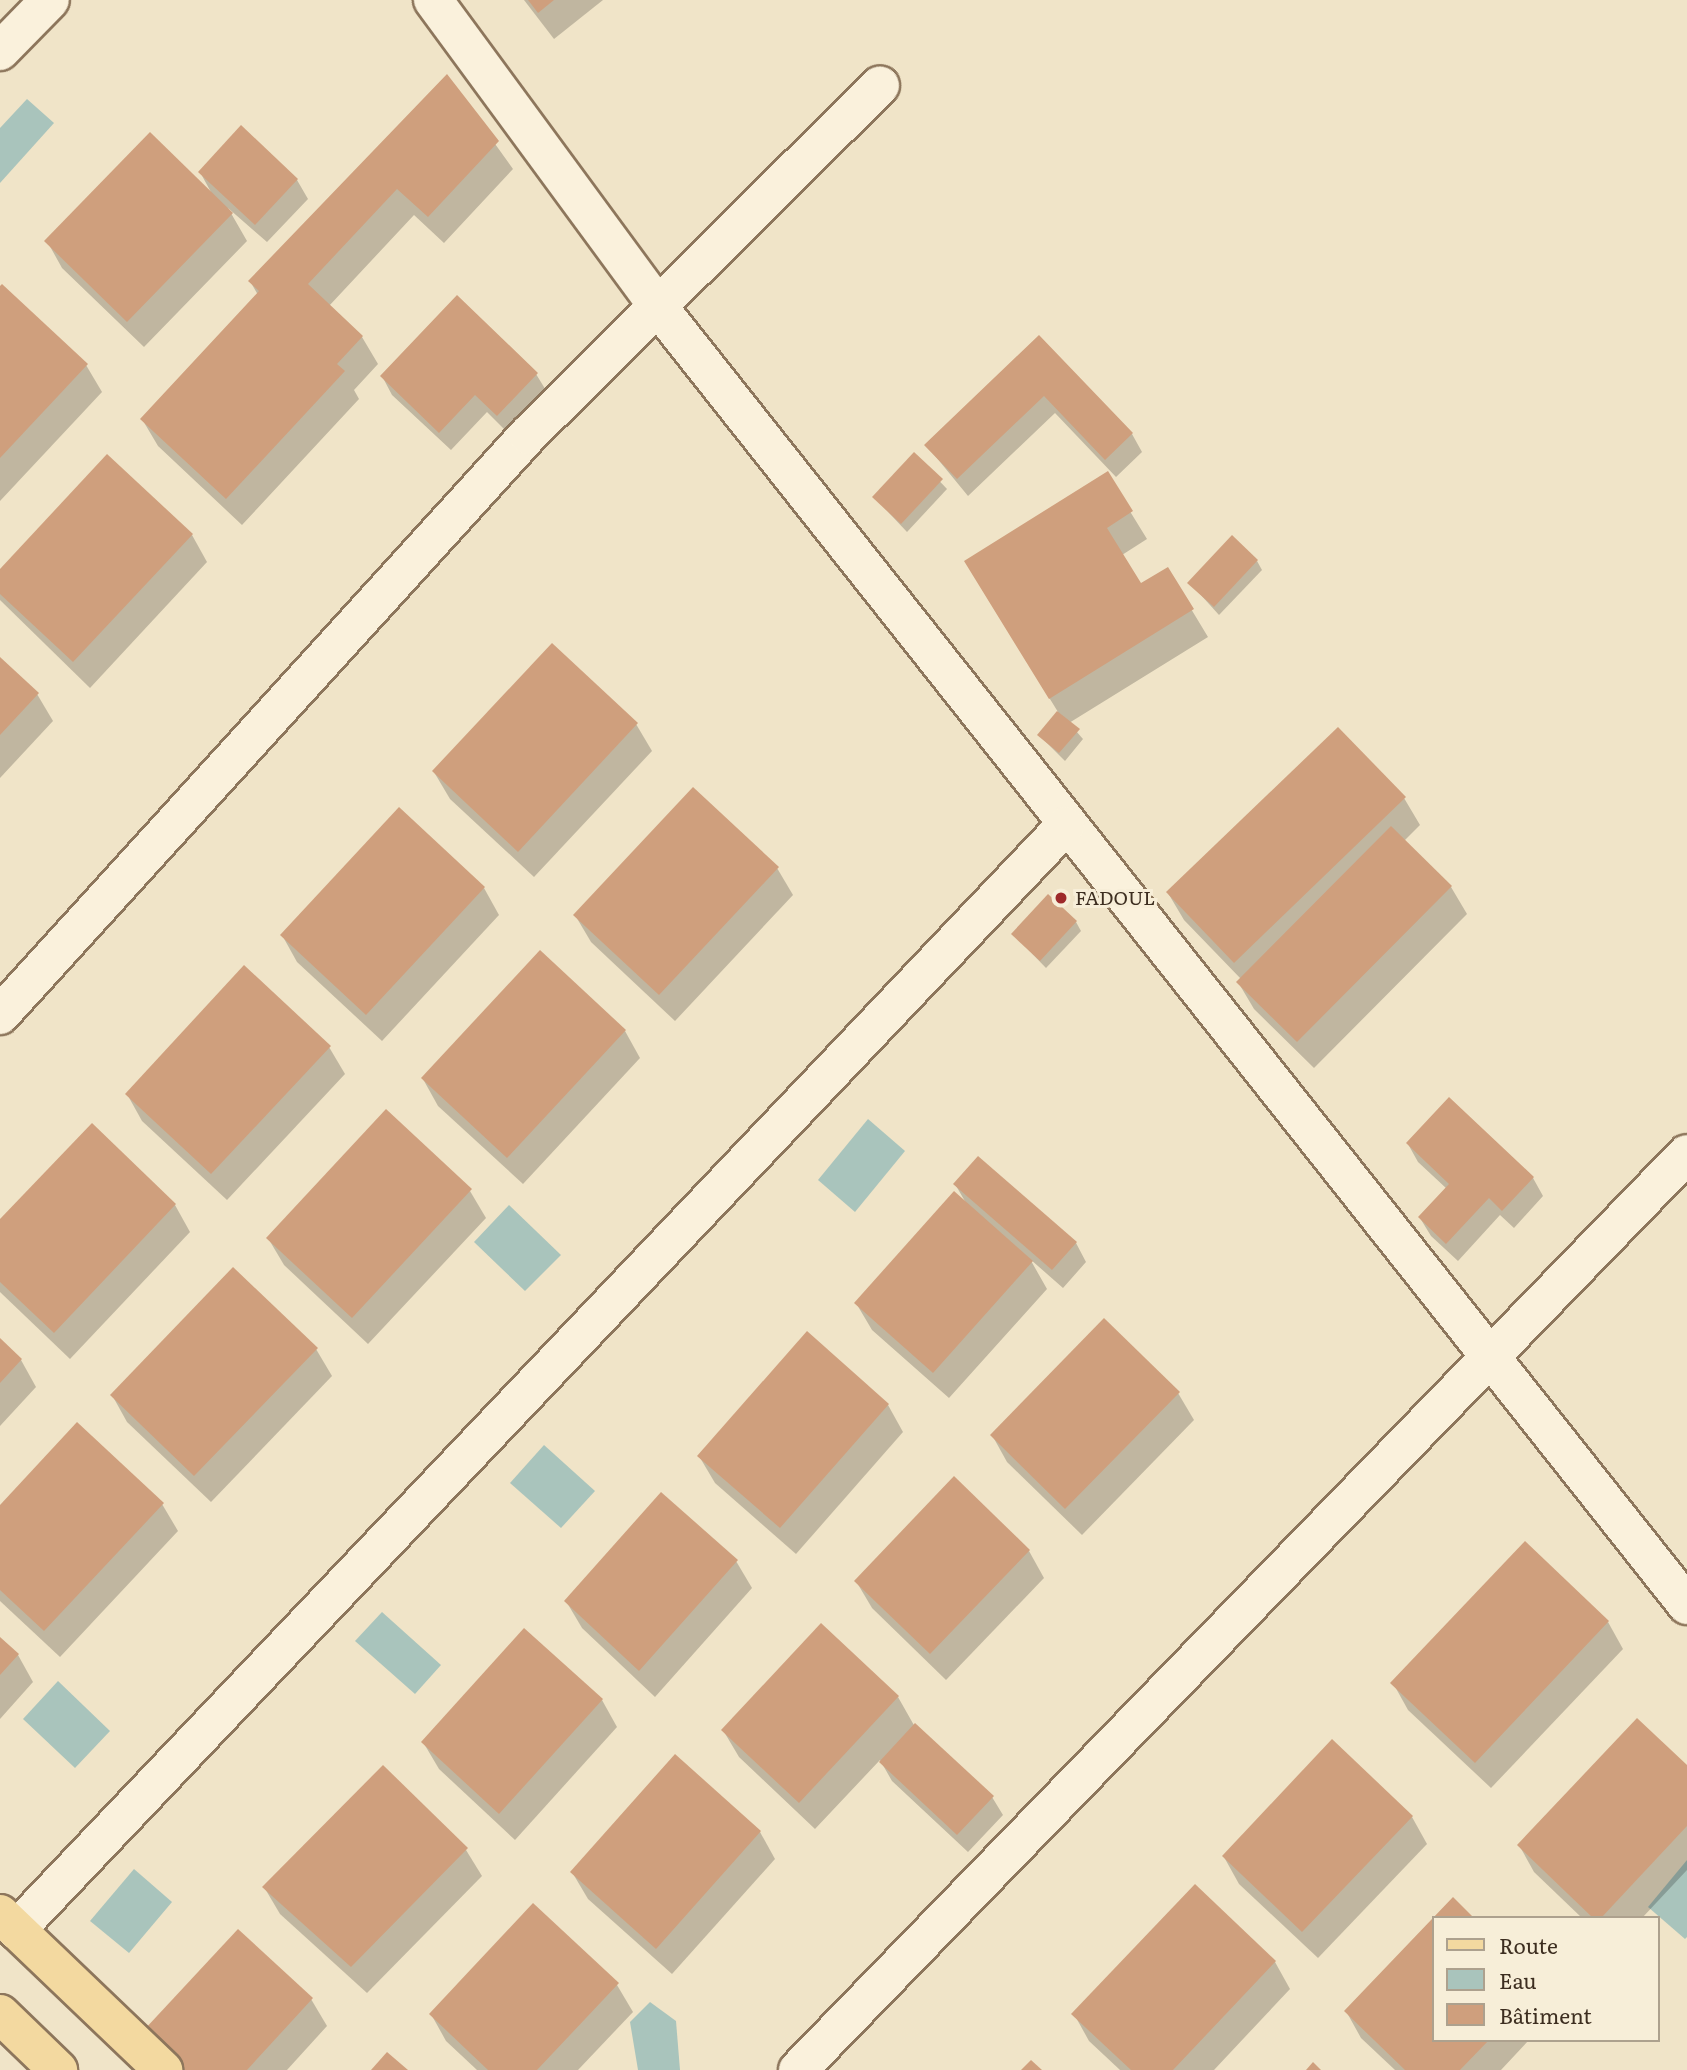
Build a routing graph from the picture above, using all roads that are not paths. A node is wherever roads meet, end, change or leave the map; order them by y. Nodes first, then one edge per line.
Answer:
1 (50, 0) edge
2 (433, 0) edge
3 (0, 51) edge
4 (880, 85) dead end
5 (659, 308) junction
6 (1065, 826) junction
7 (0, 1015) edge
8 (1687, 1154) edge
9 (1493, 1357) junction
10 (1687, 1605) edge
11 (8, 1922) edge
12 (0, 2014) edge
13 (58, 2070) edge
14 (163, 2070) edge
15 (798, 2070) edge

1 - 3 street
2 - 5 street
4 - 5 street
5 - 6 street
5 - 7 street
6 - 9 street
6 - 11 street
8 - 9 street
9 - 10 street
9 - 15 street
11 - 14 main road
12 - 13 main road

